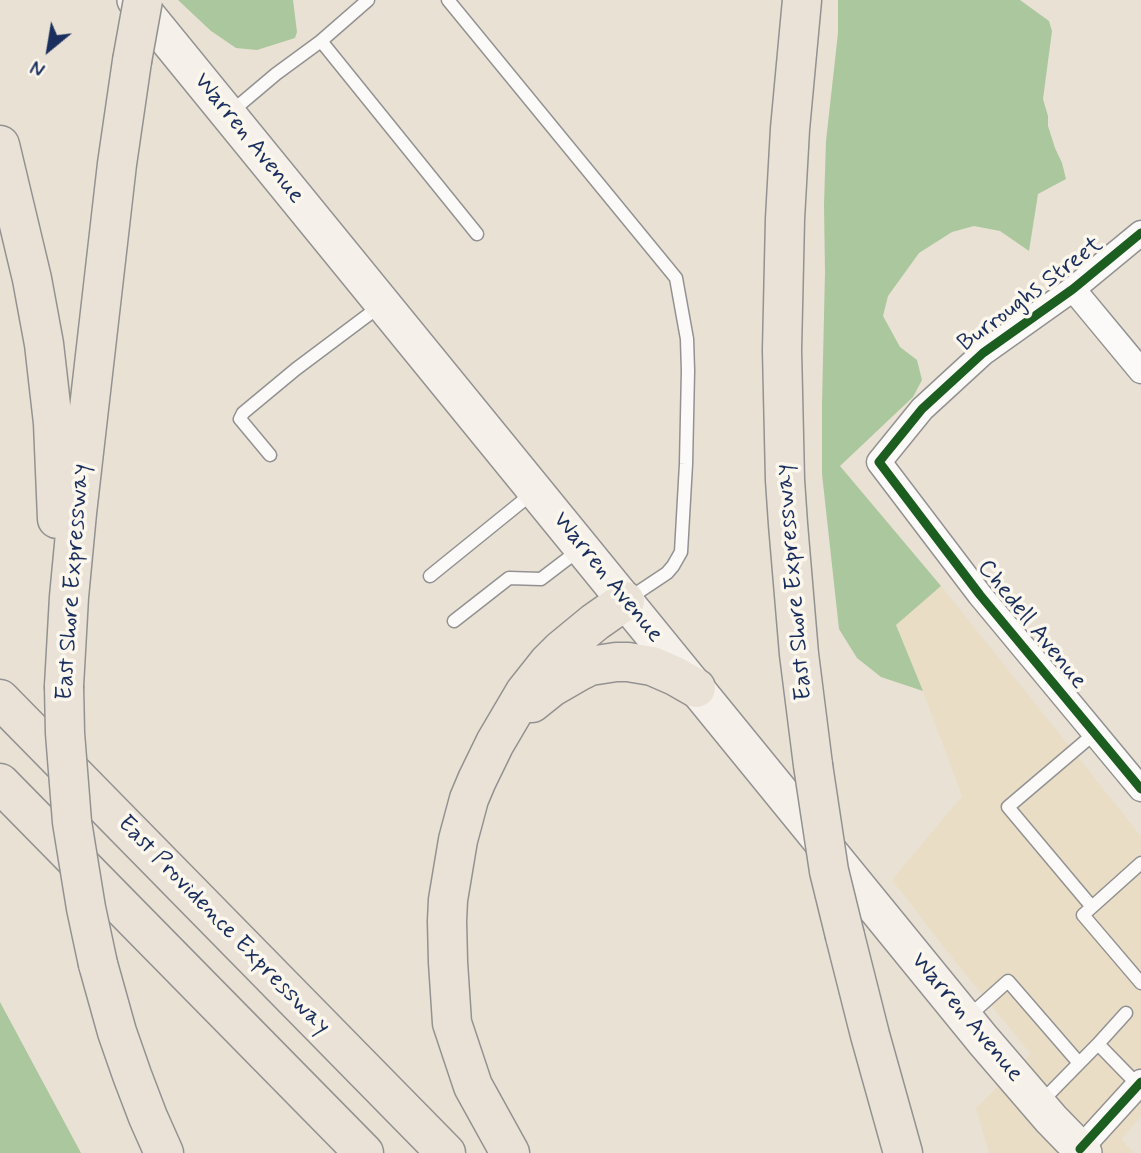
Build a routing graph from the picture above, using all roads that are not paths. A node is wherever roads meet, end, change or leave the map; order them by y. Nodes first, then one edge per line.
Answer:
1 (135, 0) edge
2 (143, 0) edge
3 (368, 0) edge
4 (448, 0) edge
5 (802, 0) edge
6 (321, 41) junction
7 (228, 114) junction
8 (0, 145) edge
9 (1141, 233) edge
10 (477, 234) dead end
11 (1073, 289) junction
12 (383, 304) junction
13 (1141, 371) edge
14 (270, 455) dead end
15 (895, 484) joint
16 (535, 491) junction
17 (582, 548) junction
18 (430, 576) dead end
19 (625, 601) junction
20 (454, 621) dead end
21 (64, 685) junction
22 (696, 688) junction
23 (0, 699) edge
24 (506, 725) junction
25 (1095, 733) junction
26 (0, 783) edge
27 (1141, 789) edge
28 (1141, 863) edge
29 (1092, 907) junction
30 (1141, 983) edge
31 (1126, 1013) dead end
32 (966, 1019) junction
33 (1098, 1044) junction
34 (1079, 1063) junction
35 (1140, 1084) edge
36 (1038, 1104) junction
37 (1082, 1151) edge
38 (164, 1153) edge
39 (364, 1153) edge
40 (446, 1153) edge
41 (510, 1153) edge
42 (903, 1153) edge

1 - 7 main road, Warren Avenue
2 - 21 highway, East Shore Expressway, bridge
3 - 6 lane
4 - 19 lane
5 - 42 highway, East Shore Expressway, bridge
6 - 7 lane
6 - 10 lane
7 - 12 main road, Warren Avenue
8 - 21 highway
9 - 11 street, Burroughs Street
11 - 13 street
11 - 15 street, Burroughs Street
12 - 14 lane
12 - 16 main road, Warren Avenue
15 - 25 street, Chedell Avenue
16 - 17 main road, Warren Avenue
16 - 18 lane
17 - 19 main road, Warren Avenue
17 - 20 lane
19 - 22 main road, Warren Avenue
19 - 24 highway
21 - 38 highway, East Shore Expressway, bridge
22 - 24 highway
22 - 32 main road, Warren Avenue
23 - 40 highway, East Providence Expressway
24 - 41 highway
25 - 27 street, Chedell Avenue
25 - 29 lane
26 - 39 highway
28 - 29 lane
29 - 30 lane
31 - 33 lane
32 - 34 lane
32 - 36 main road, Warren Avenue
33 - 34 lane
33 - 35 lane
34 - 36 lane
35 - 37 street
36 - 37 main road, Warren Avenue

